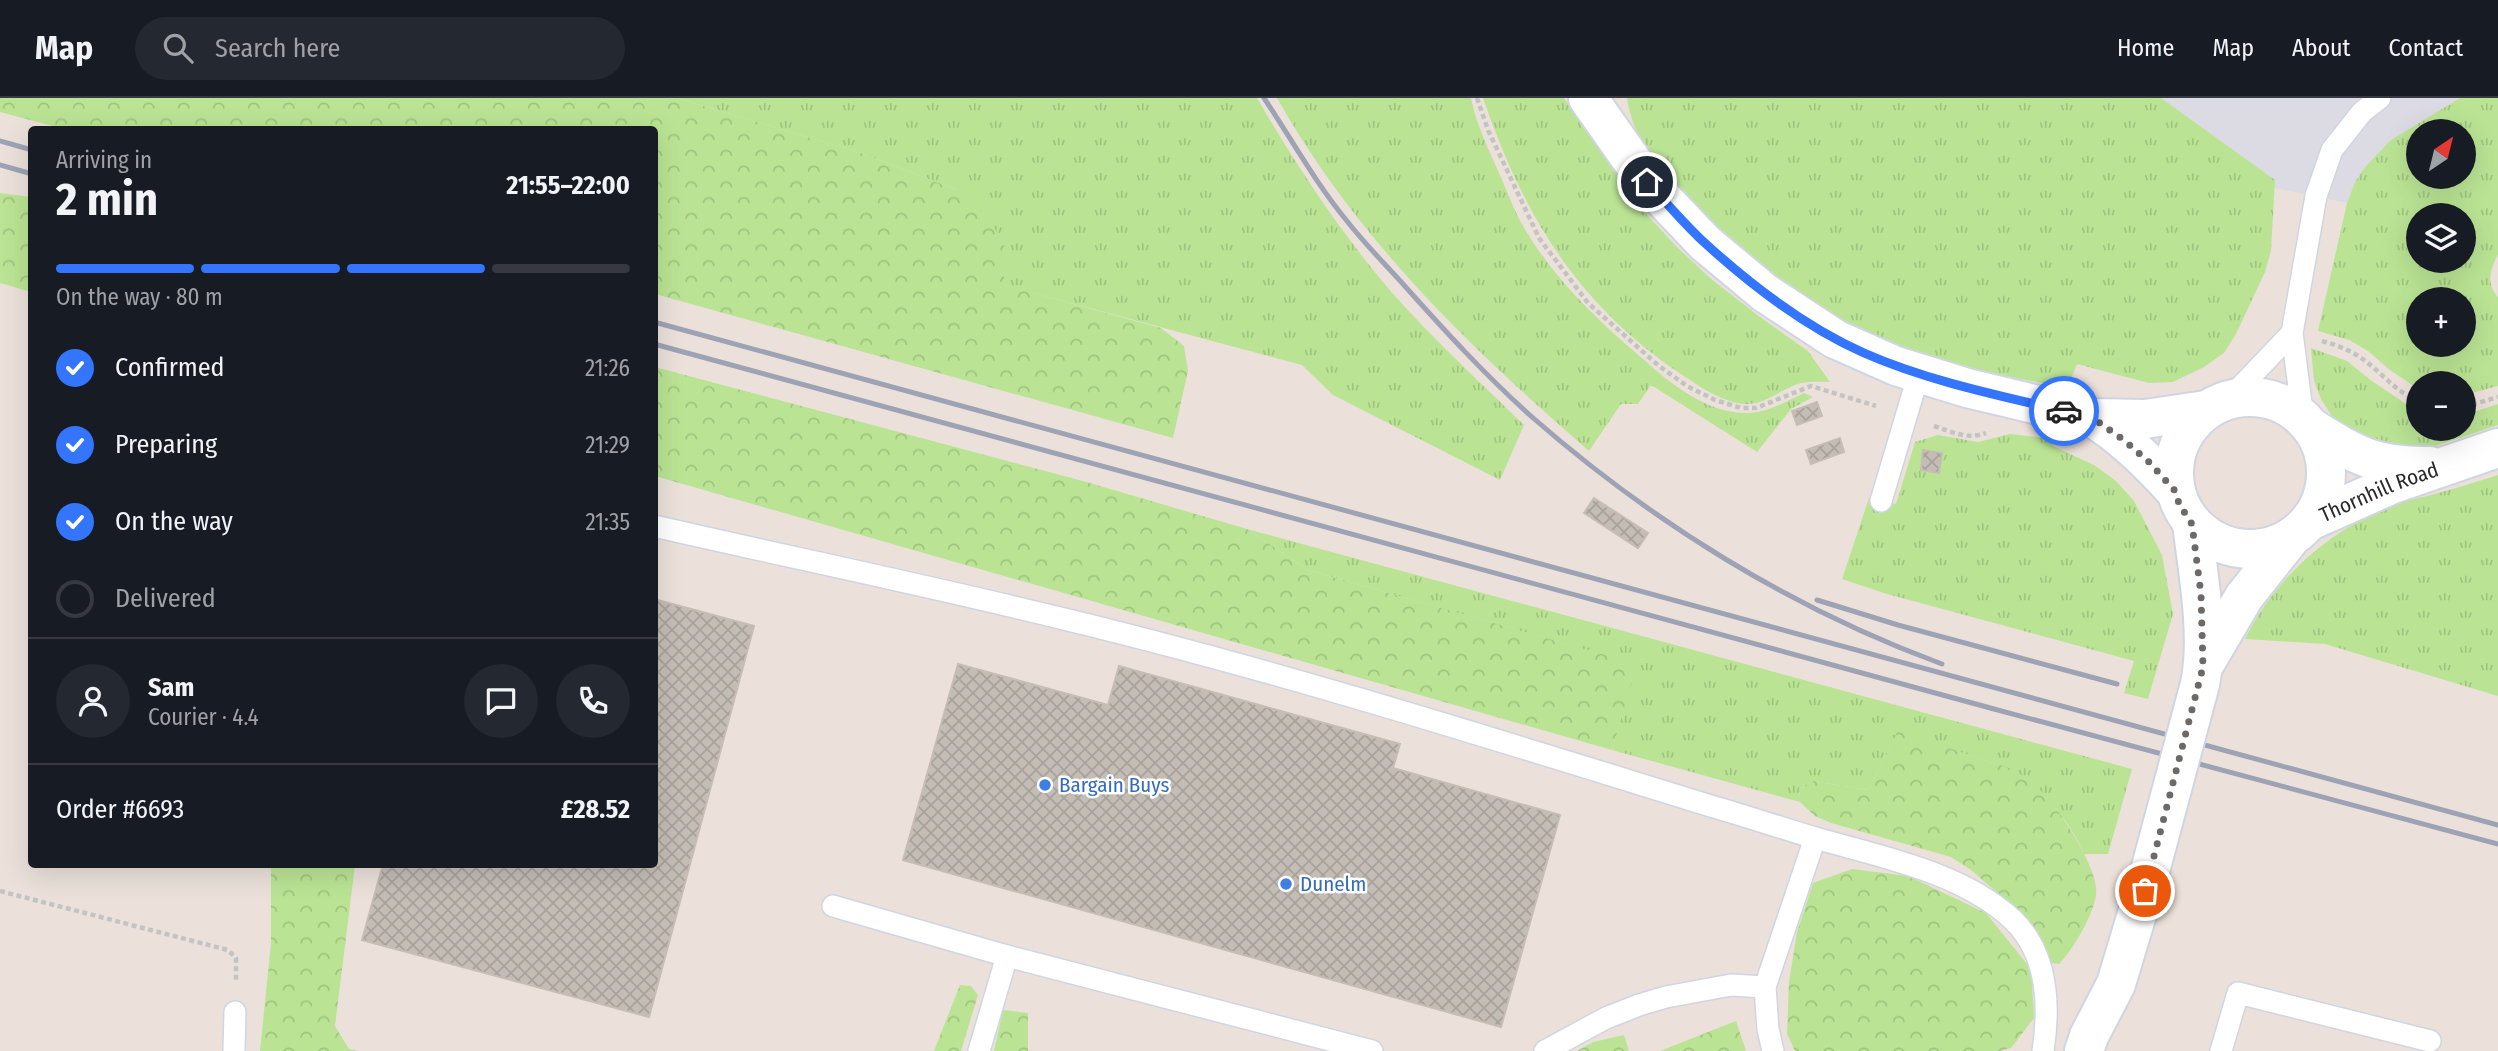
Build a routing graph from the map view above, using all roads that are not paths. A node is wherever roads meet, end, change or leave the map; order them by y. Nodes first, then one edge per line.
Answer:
1 (1588, 98) edge
2 (2380, 98) edge
3 (2292, 333) junction
4 (1919, 373) junction
5 (2217, 405) junction
6 (2093, 418) junction
7 (2307, 423) junction
8 (2498, 448) edge
9 (2448, 466) junction
10 (1881, 501) dead end
11 (2184, 508) junction
12 (658, 527) edge
13 (2300, 530) junction
14 (2201, 676) junction
15 (1815, 838) junction
16 (834, 906) dead end
17 (1007, 956) junction
18 (1765, 987) junction
19 (235, 1012) road end
20 (2430, 1041) dead end
21 (2081, 1046) edge
22 (234, 1051) edge
23 (979, 1051) edge
24 (1371, 1051) edge
25 (1545, 1051) edge
26 (1773, 1051) edge
27 (2043, 1051) edge
28 (2221, 1051) edge

1 - 4 street
2 - 3 lane
3 - 5 lane
3 - 7 lane
4 - 6 street
4 - 10 lane
5 - 6 street
5 - 7 street
5 - 11 street
6 - 11 street
7 - 9 street, Thornhill Road
7 - 13 street
8 - 9 street, Thornhill Road
9 - 13 street, Thornhill Road
11 - 13 street
11 - 14 street, Thornhill Road
12 - 15 lane
13 - 14 street, Thornhill Road
14 - 21 street, Thornhill Road, bridge
15 - 18 lane
15 - 27 lane
16 - 17 lane
17 - 23 lane
17 - 24 lane
18 - 25 lane
18 - 26 lane
19 - 22 lane
20 - 28 lane

